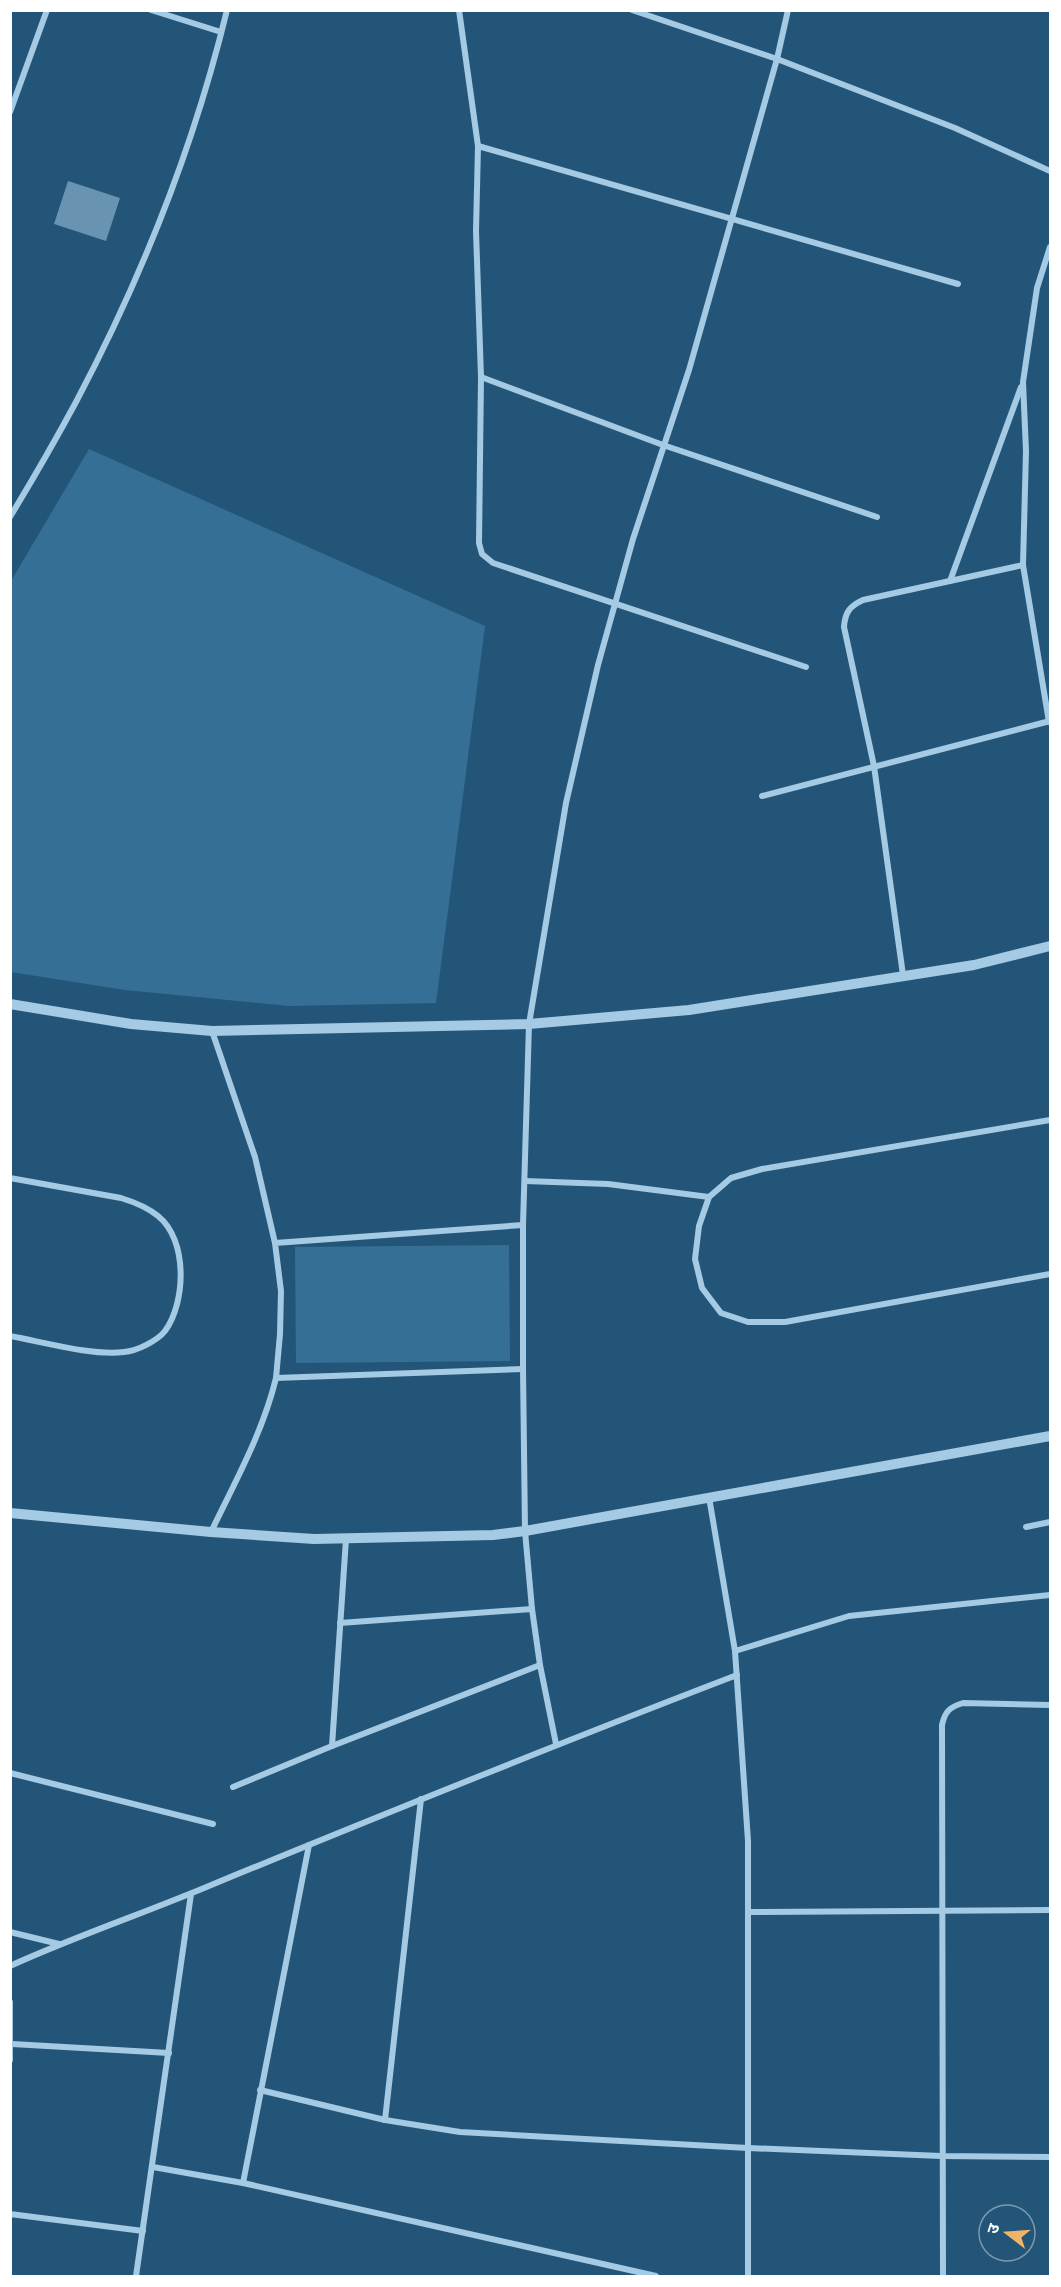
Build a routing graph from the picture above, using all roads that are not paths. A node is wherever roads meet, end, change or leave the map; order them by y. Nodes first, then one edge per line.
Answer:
1 (47, 10) edge
2 (152, 10) edge
3 (227, 10) edge
4 (459, 10) edge
5 (632, 10) edge
6 (788, 10) edge
7 (221, 32) junction
8 (777, 59) junction
9 (10, 112) edge
10 (478, 146) junction
11 (1050, 171) edge
12 (731, 220) junction
13 (1050, 247) edge
14 (958, 284) dead end
15 (481, 377) junction
16 (1023, 382) junction
17 (663, 445) junction
18 (10, 517) edge
19 (877, 517) dead end
20 (1023, 565) junction
21 (950, 580) junction
22 (616, 603) junction
23 (806, 667) dead end
24 (1050, 721) edge
25 (874, 766) junction
26 (762, 796) dead end
27 (1050, 946) edge
28 (903, 975) junction
29 (10, 1004) edge
30 (529, 1024) junction
31 (212, 1031) junction
32 (1050, 1120) edge
33 (10, 1178) edge
34 (525, 1181) junction
35 (709, 1197) junction
36 (523, 1225) junction
37 (275, 1243) junction
38 (1050, 1274) edge
39 (10, 1336) edge
40 (523, 1369) junction
41 (276, 1378) junction
42 (1050, 1436) edge
43 (709, 1497) junction
44 (10, 1513) edge
45 (1050, 1522) edge
46 (1026, 1527) dead end
47 (525, 1531) junction
48 (212, 1532) junction
49 (346, 1539) junction
50 (1050, 1595) edge
51 (532, 1609) junction
52 (340, 1623) junction
53 (735, 1651) junction
54 (540, 1665) junction
55 (737, 1676) junction
56 (1050, 1705) edge
57 (556, 1744) junction
58 (332, 1746) junction
59 (10, 1773) edge
60 (233, 1787) dead end
61 (421, 1799) junction
62 (213, 1824) dead end
63 (309, 1845) junction
64 (191, 1894) junction
65 (1050, 1910) edge
66 (941, 1911) junction
67 (748, 1912) junction
68 (10, 1932) edge
69 (59, 1944) junction
70 (10, 1966) edge
71 (10, 2002) edge
72 (12, 2044) edge
73 (169, 2053) junction
74 (10, 2060) edge
75 (260, 2090) junction
76 (385, 2120) junction
77 (748, 2148) junction
78 (941, 2156) junction
79 (1050, 2157) edge
80 (153, 2167) junction
81 (243, 2183) junction
82 (10, 2214) edge
83 (142, 2231) junction
84 (136, 2277) edge
85 (656, 2277) edge
86 (748, 2277) edge
87 (943, 2277) edge

1 - 9 street
2 - 7 street
3 - 7 street
4 - 10 street
5 - 8 street
6 - 8 street
7 - 18 street
8 - 11 street
8 - 12 street
10 - 12 street
10 - 15 street
12 - 14 street
12 - 17 street
13 - 16 street
15 - 17 street
15 - 22 street
16 - 20 street
16 - 21 street
17 - 19 street
17 - 22 street
20 - 21 street
20 - 24 street
21 - 25 street
22 - 23 street
22 - 30 street
24 - 25 street
25 - 26 street
25 - 28 street
27 - 28 street
28 - 30 street
29 - 31 street
30 - 31 street
30 - 34 street
31 - 37 street
32 - 35 street
33 - 39 street
34 - 35 street
34 - 36 street
35 - 38 street
36 - 37 street
36 - 40 street
37 - 41 street
40 - 41 street
40 - 47 street
41 - 48 street
42 - 43 street
43 - 47 street
43 - 53 street
44 - 48 street
45 - 46 street
47 - 49 street
47 - 51 street
48 - 49 street
49 - 52 street
50 - 53 street
51 - 52 street
51 - 54 street
52 - 58 street
53 - 55 street
54 - 57 street
54 - 58 street
55 - 57 street
55 - 67 street
56 - 66 street
57 - 61 street
58 - 60 street
59 - 62 street
61 - 63 street
61 - 76 street
63 - 64 street
63 - 75 street
64 - 69 street
64 - 73 street
65 - 66 street
66 - 67 street
66 - 78 street
67 - 77 street
68 - 69 street
69 - 70 street
71 - 72 street
72 - 73 street
72 - 74 street
73 - 80 street
75 - 76 street
75 - 81 street
76 - 77 street
77 - 78 street
77 - 86 street
78 - 79 street
78 - 87 street
80 - 81 street
80 - 83 street
81 - 85 street
82 - 83 street
83 - 84 street

